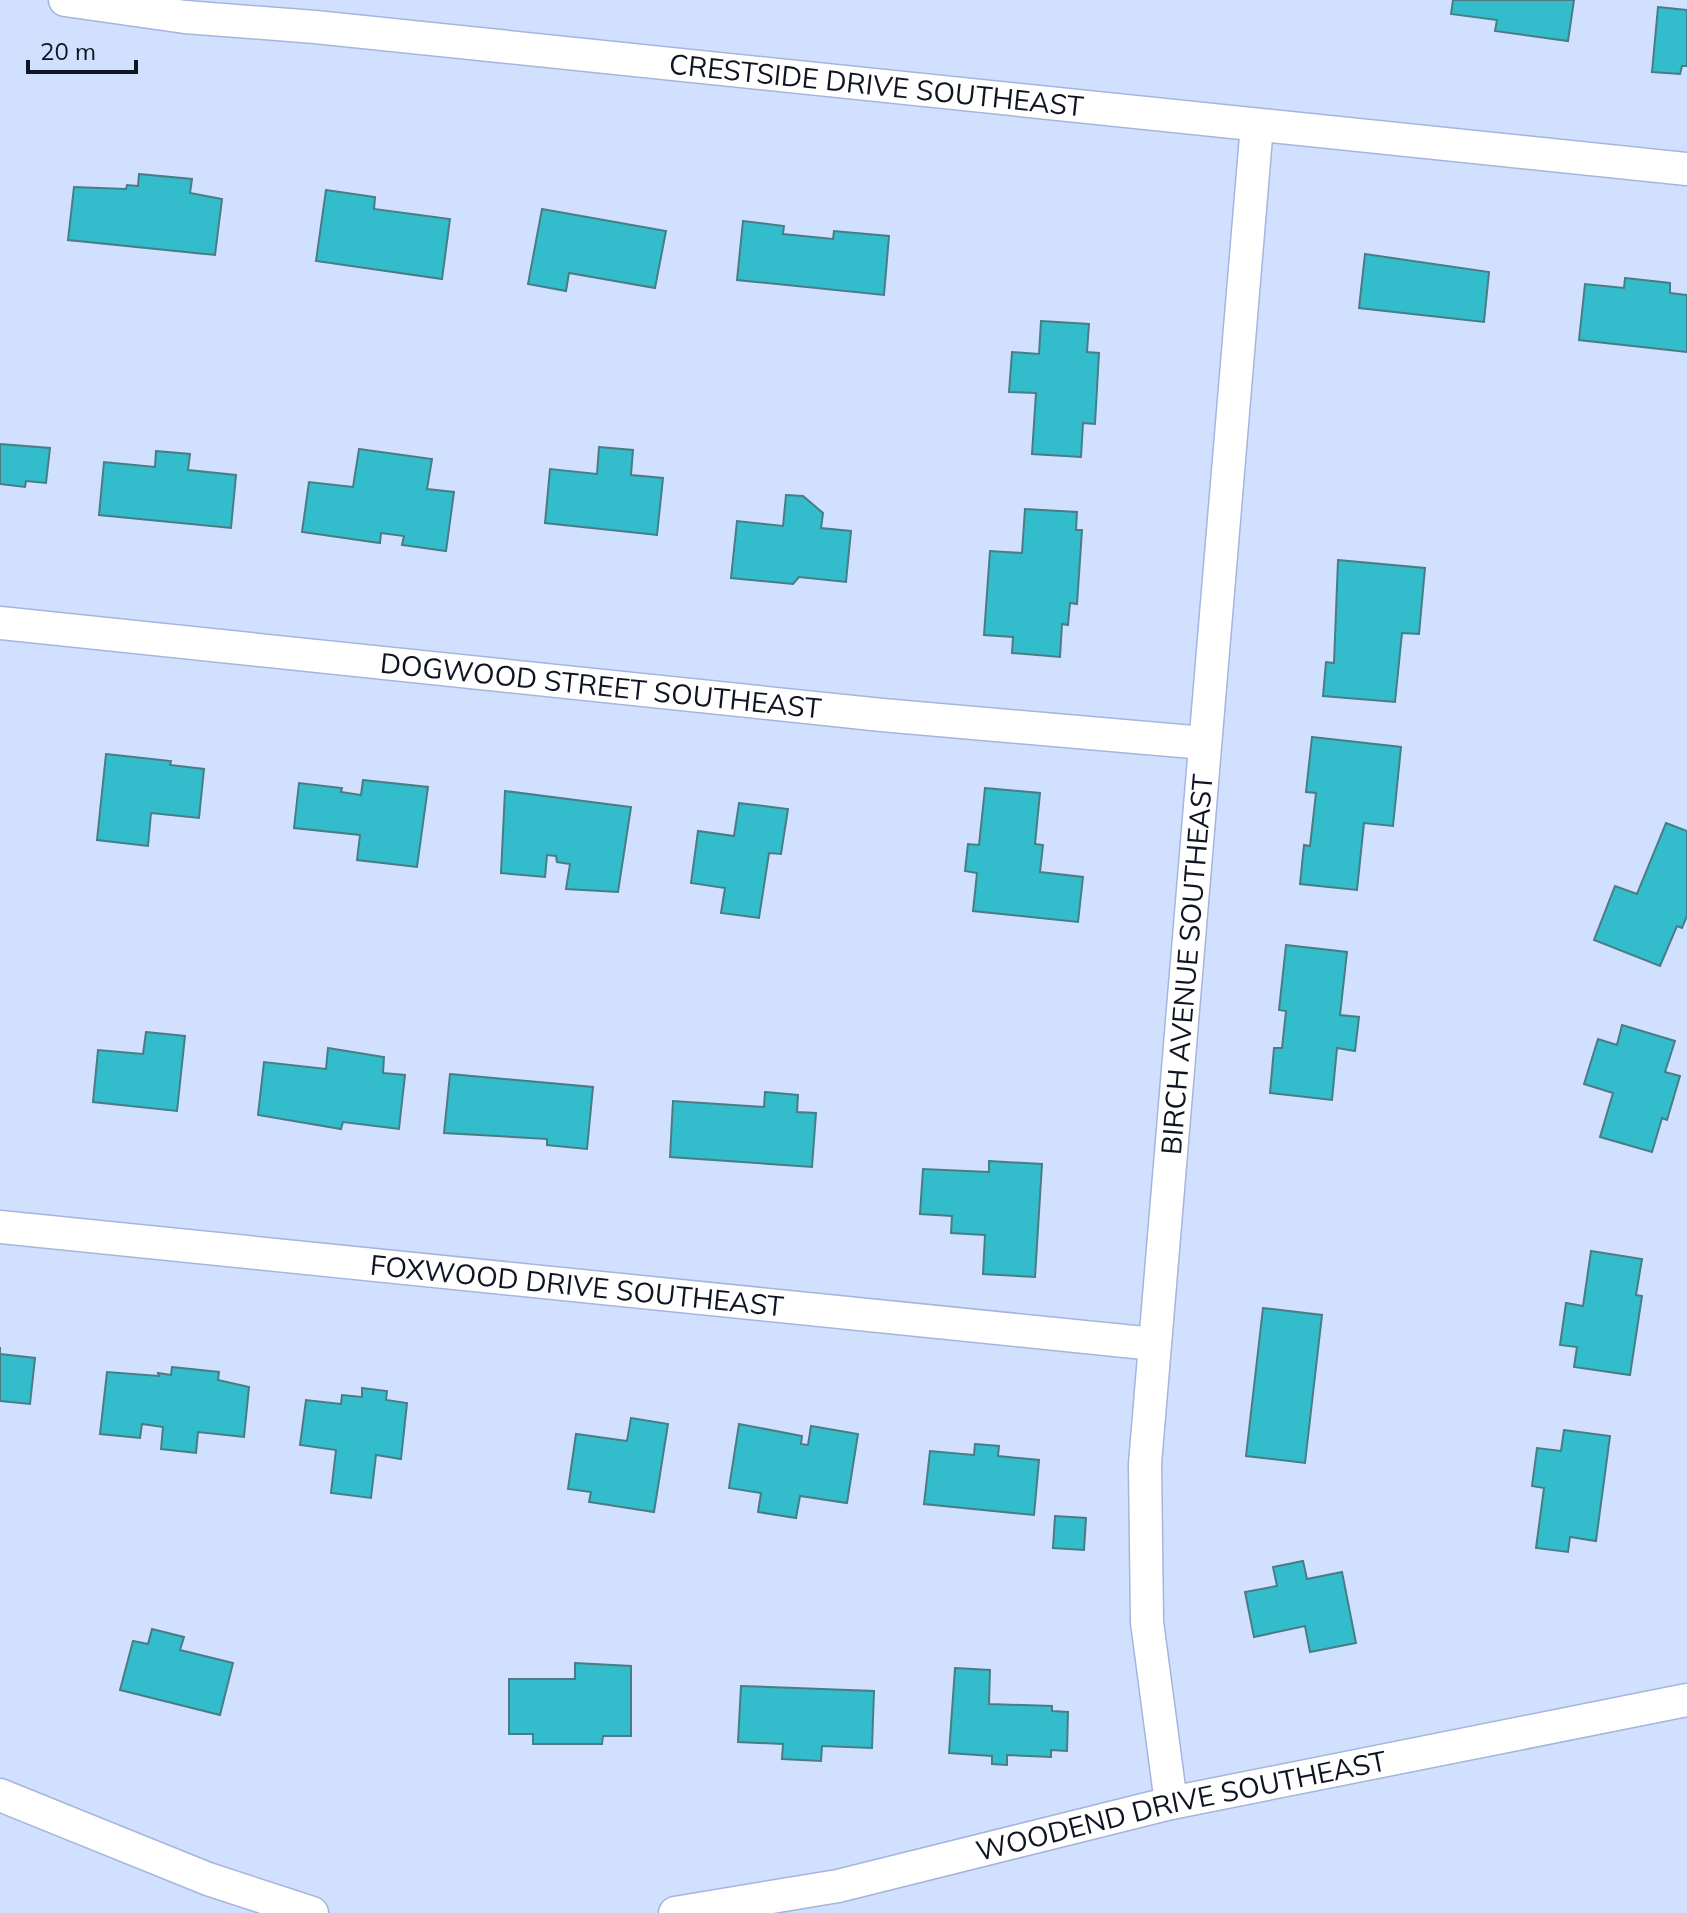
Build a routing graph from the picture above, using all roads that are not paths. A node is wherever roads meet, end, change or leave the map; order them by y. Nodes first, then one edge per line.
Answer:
1 (65, 0) edge
2 (1257, 125) junction
3 (1687, 169) edge
4 (0, 623) edge
5 (1204, 743) junction
6 (0, 1227) edge
7 (1154, 1344) junction
8 (1687, 1700) edge
9 (0, 1795) edge
10 (1171, 1803) junction
11 (312, 1913) edge
12 (675, 1913) edge

1 - 2 street, CRESTSIDE DRIVE SOUTHEAST
2 - 3 street, CRESTSIDE DRIVE SOUTHEAST
2 - 5 street, BIRCH AVENUE SOUTHEAST
4 - 5 street, DOGWOOD STREET SOUTHEAST
5 - 7 street, BIRCH AVENUE SOUTHEAST
6 - 7 street, FOXWOOD DRIVE SOUTHEAST
7 - 10 street, BIRCH AVENUE SOUTHEAST
8 - 10 street, WOODEND DRIVE SOUTHEAST
9 - 11 street
10 - 12 street, WOODEND DRIVE SOUTHEAST

